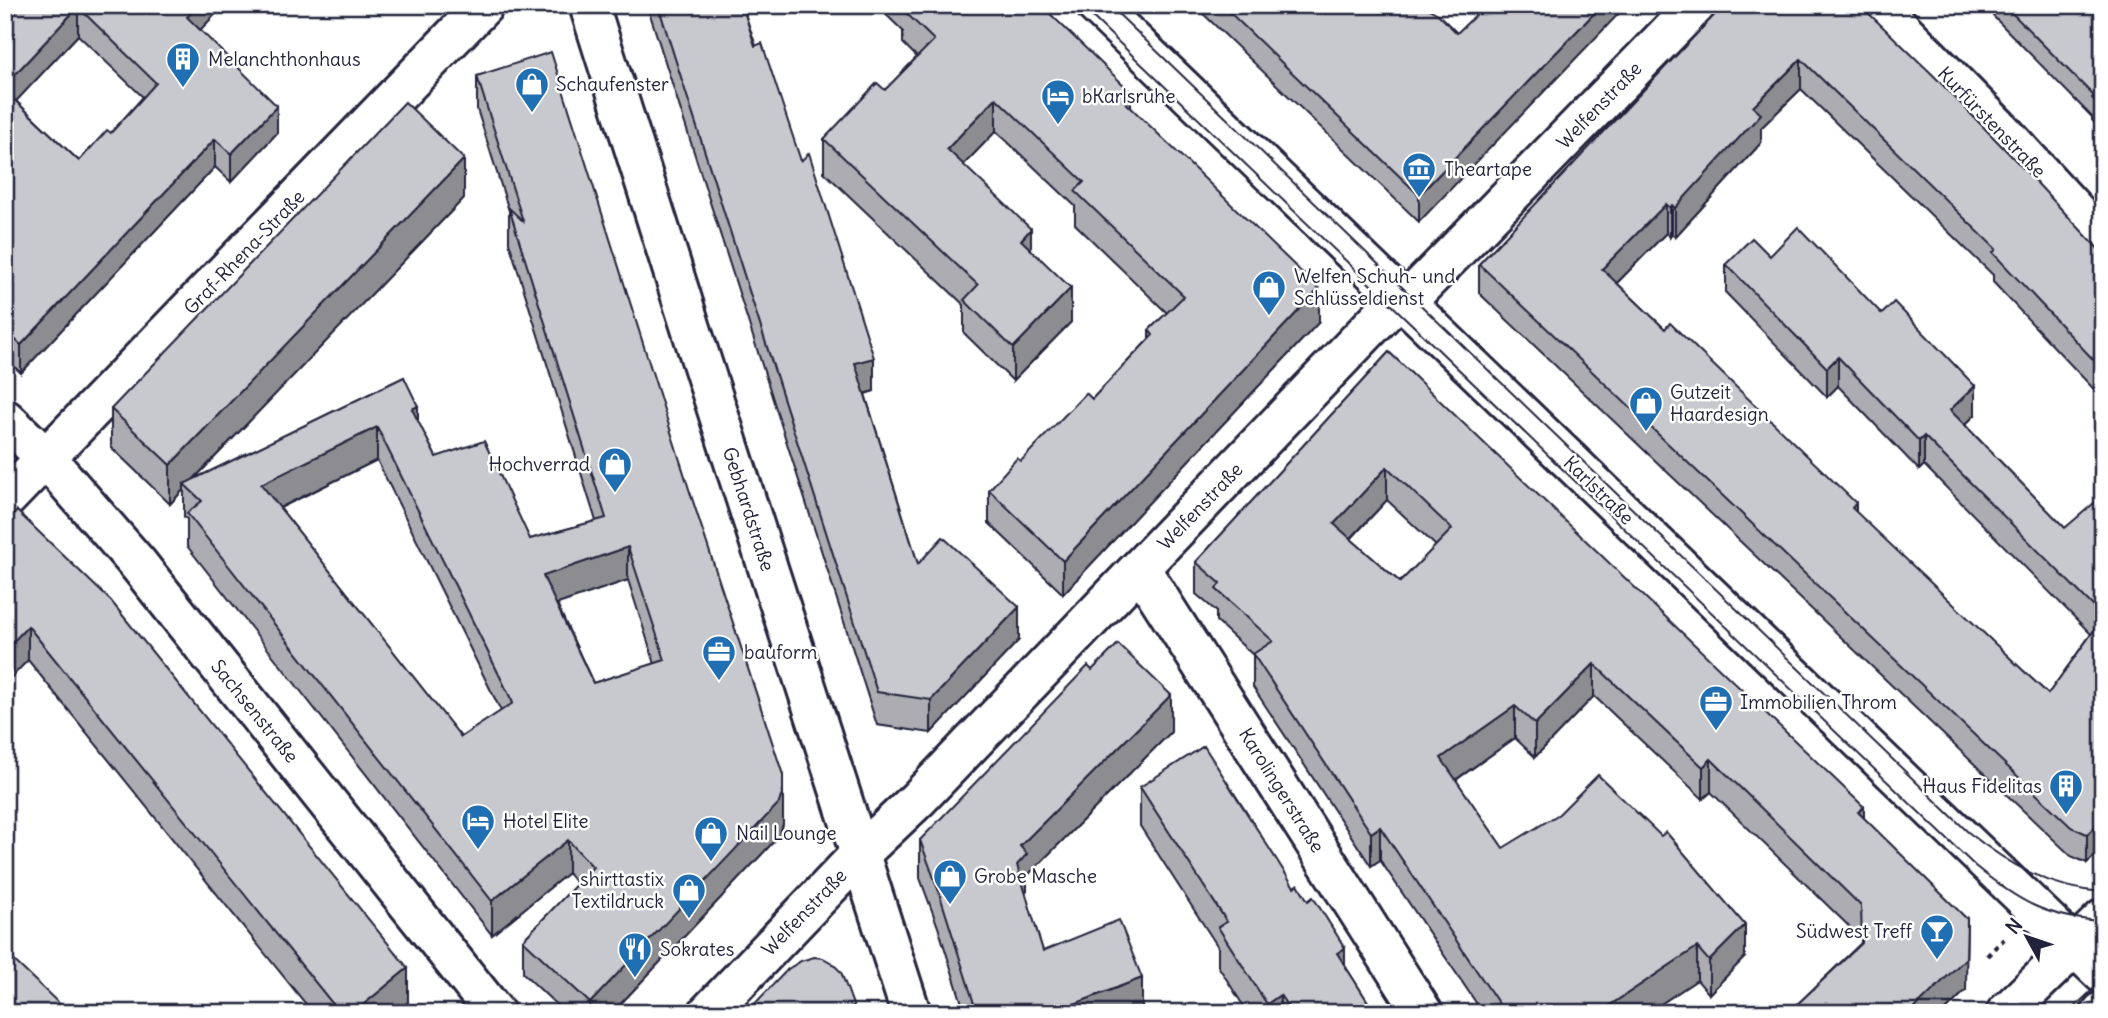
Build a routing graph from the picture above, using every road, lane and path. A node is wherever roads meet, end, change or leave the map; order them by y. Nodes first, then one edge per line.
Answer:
1 (484, 5) edge
2 (589, 5) edge
3 (1096, 5) edge
4 (1696, 5) edge
5 (1878, 5) edge
6 (2103, 241) edge
7 (1402, 301) junction
8 (5, 419) edge
9 (46, 458) junction
10 (5, 500) edge
11 (1140, 568) junction
12 (861, 853) junction
13 (2103, 919) edge
14 (2089, 944) edge
15 (2103, 974) edge
16 (495, 1013) edge
17 (708, 1013) edge
18 (911, 1013) edge
19 (1423, 1013) edge
20 (2006, 1013) edge

1 - 9 street, Graf-Rhena-Straße
2 - 12 street, Gebhardstraße
3 - 7 street, Karlstraße
4 - 7 street, Welfenstraße
5 - 6 street, Kurfürstenstraße
7 - 11 street, Welfenstraße
7 - 14 street, Karlstraße
8 - 9 street, Sachsenstraße
9 - 10 street, Graf-Rhena-Straße
9 - 16 street, Sachsenstraße
11 - 12 street, Welfenstraße
11 - 19 street, Karolingerstraße
12 - 17 street, Welfenstraße
12 - 18 street, Gebhardstraße
13 - 14 street
14 - 15 street, Karlstraße
14 - 20 street

